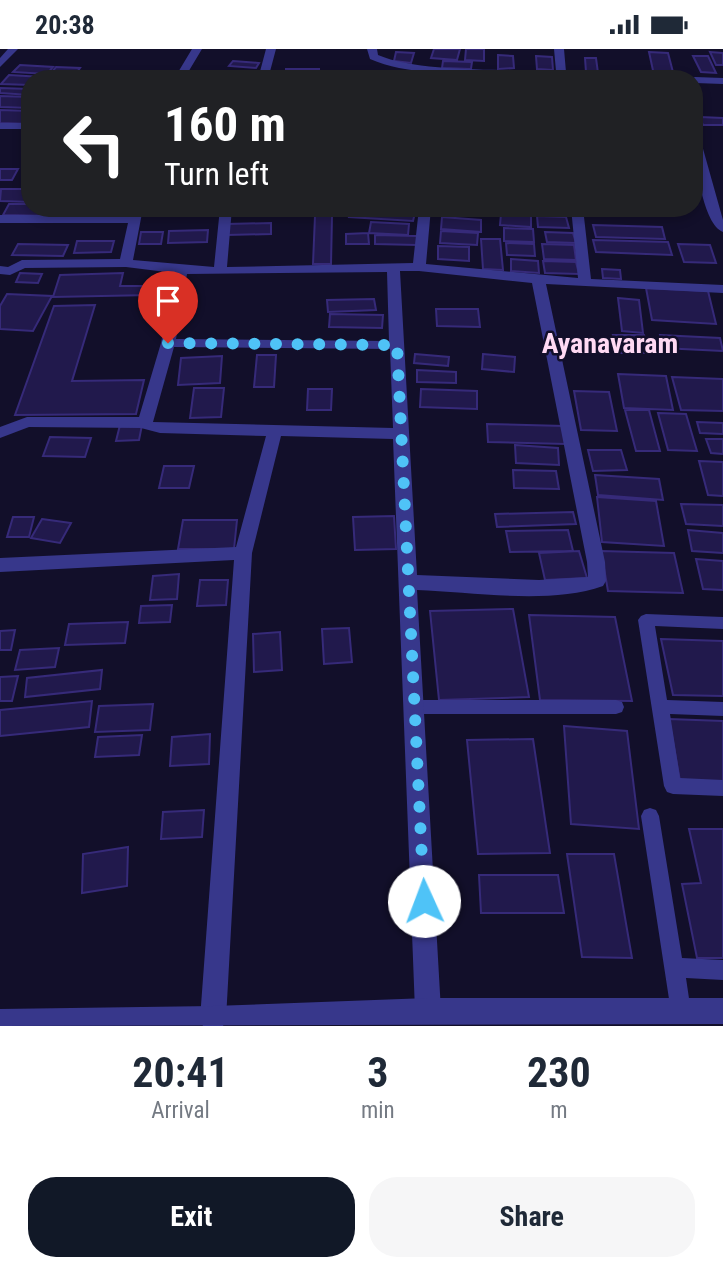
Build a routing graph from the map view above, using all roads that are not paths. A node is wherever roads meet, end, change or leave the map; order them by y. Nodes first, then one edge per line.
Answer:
1 (13, 49) edge
2 (197, 49) edge
3 (271, 49) edge
4 (372, 49) edge
5 (559, 49) edge
6 (0, 64) edge
7 (184, 70) edge
8 (265, 70) edge
9 (417, 70) edge
10 (561, 70) edge
11 (703, 80) edge
12 (723, 81) edge
13 (0, 126) edge
14 (21, 126) edge
15 (703, 170) edge
16 (54, 217) edge
17 (134, 217) edge
18 (225, 217) edge
19 (424, 217) edge
20 (578, 217) edge
21 (0, 219) edge
22 (723, 228) edge
23 (126, 263) junction
24 (393, 266) junction
25 (419, 267) junction
26 (0, 270) edge
27 (181, 270) junction
28 (220, 271) junction
29 (538, 280) junction
30 (585, 283) junction
31 (721, 293) edge
32 (168, 343) junction
33 (397, 345) junction
34 (143, 422) junction
35 (275, 431) junction
36 (0, 433) edge
37 (400, 435) junction
38 (243, 554) junction
39 (0, 565) edge
40 (410, 582) junction
41 (723, 623) edge
42 (416, 707) junction
43 (616, 707) dead end
44 (661, 707) junction
45 (723, 709) edge
46 (723, 788) edge
47 (650, 816) dead end
48 (674, 968) junction
49 (723, 970) edge
50 (428, 1011) junction
51 (723, 1011) edge
52 (681, 1012) junction
53 (213, 1019) junction
54 (0, 1022) edge

1 - 6 street
2 - 7 street
3 - 8 street
4 - 9 street
5 - 10 street
11 - 12 street
13 - 14 street
15 - 22 street
16 - 21 street
17 - 23 street
18 - 28 street
19 - 25 street
20 - 30 street
23 - 26 street
23 - 27 street
24 - 25 street
24 - 28 street
24 - 33 street
25 - 29 street
27 - 28 street
27 - 32 street
29 - 30 street
29 - 40 street
30 - 31 street
32 - 33 street
32 - 34 street
33 - 37 street
34 - 35 street
34 - 36 street
35 - 37 street
35 - 38 street
37 - 40 street
38 - 39 street
38 - 53 street
40 - 42 street
41 - 44 lane
42 - 43 lane
42 - 50 street
44 - 45 lane
44 - 46 lane
47 - 48 lane
48 - 49 lane
48 - 52 lane
50 - 52 street
50 - 53 street
51 - 52 street
53 - 54 street

